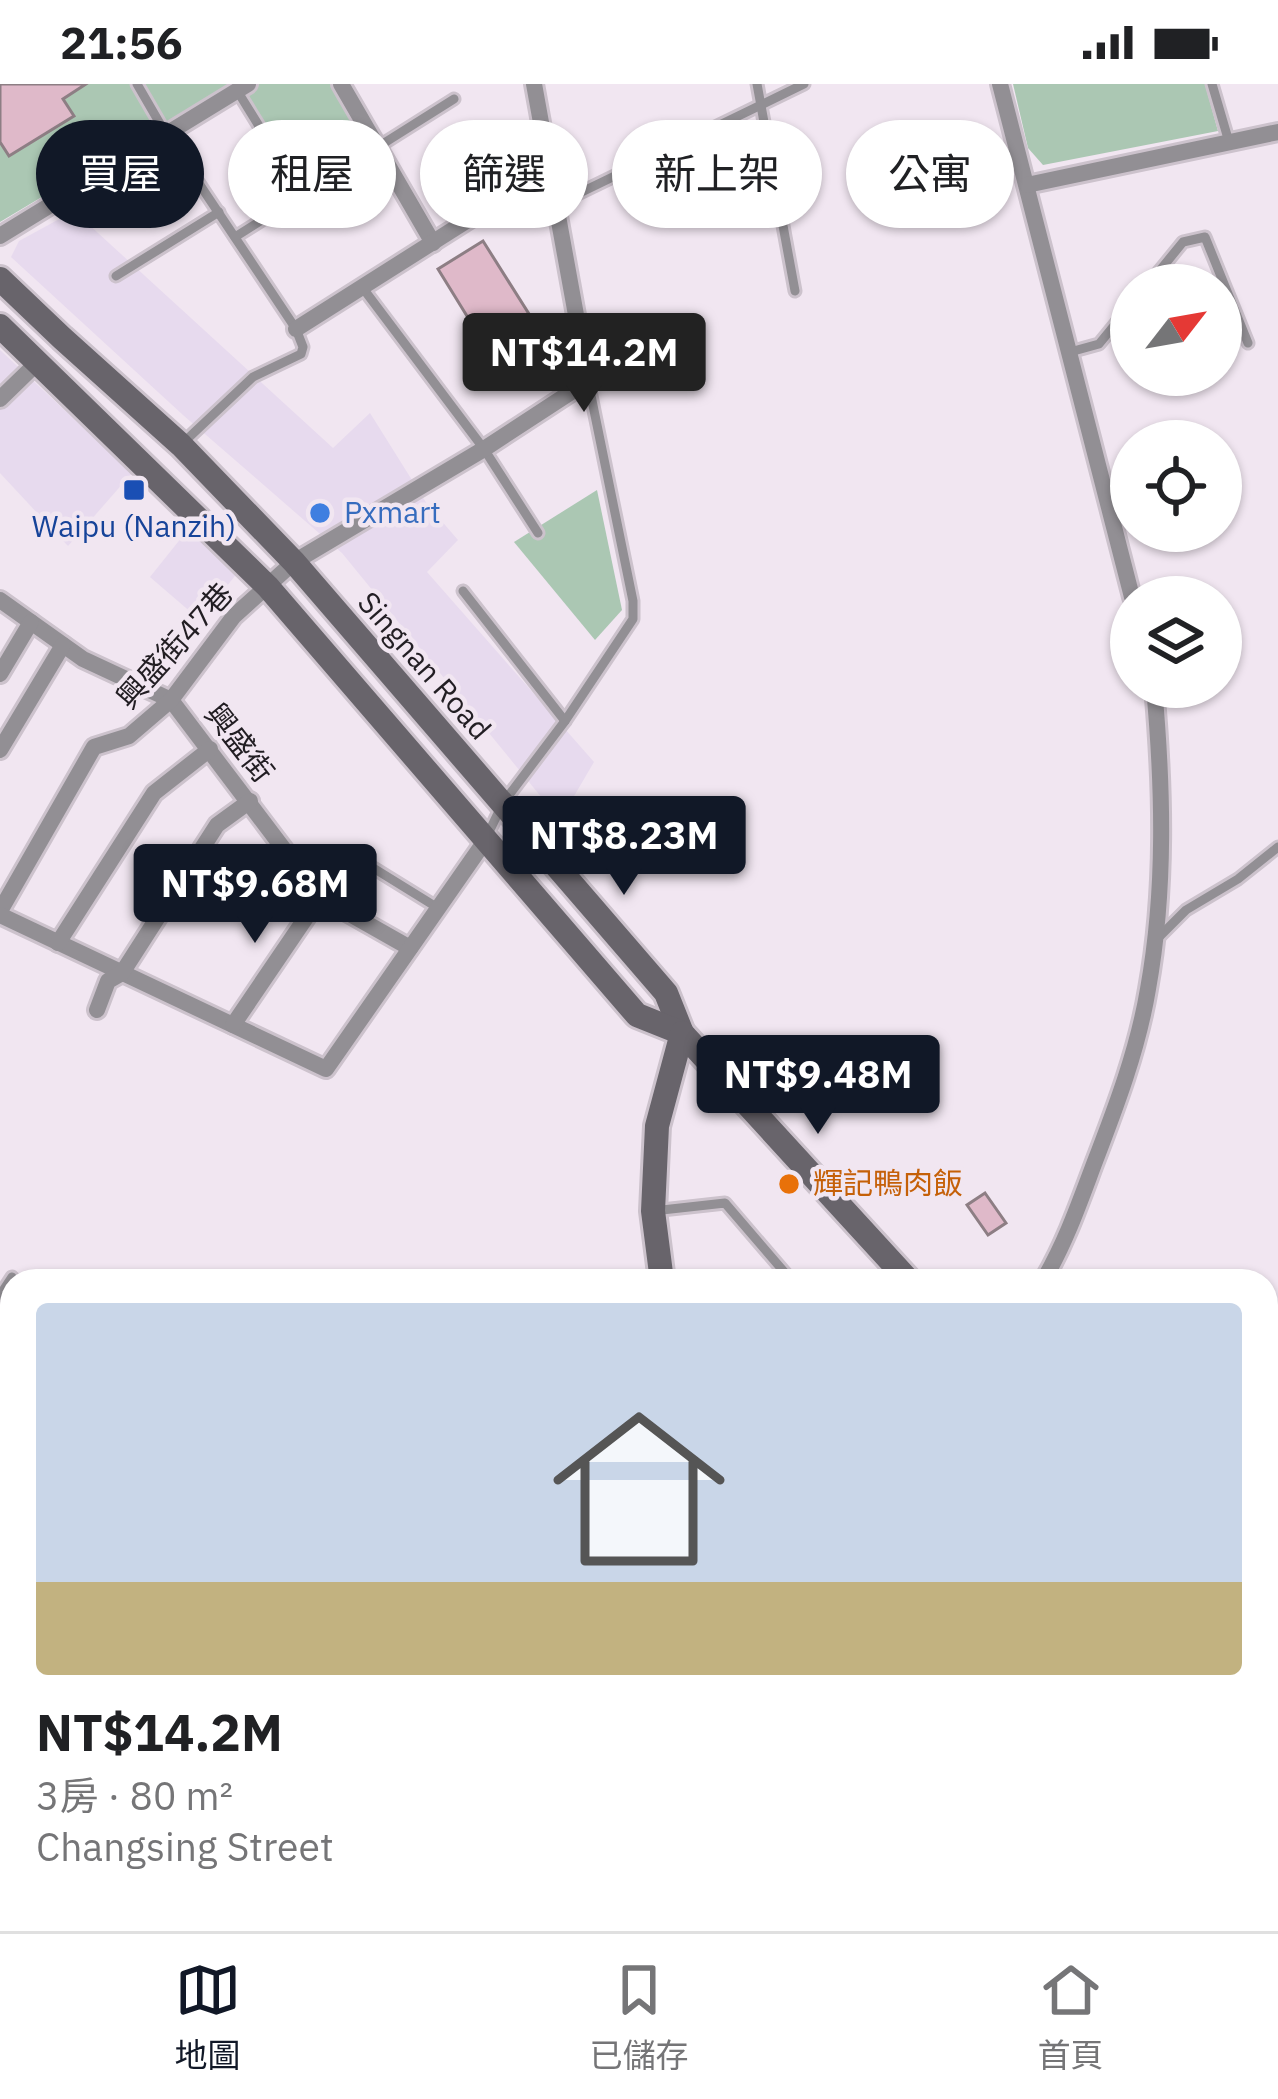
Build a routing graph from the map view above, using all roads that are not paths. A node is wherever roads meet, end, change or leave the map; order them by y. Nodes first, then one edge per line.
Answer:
1 (137, 84) edge
2 (341, 84) edge
3 (534, 84) edge
4 (757, 84) edge
5 (804, 84) edge
6 (1000, 84) edge
7 (1212, 84) edge
8 (243, 87) edge
9 (454, 99) dead end
10 (761, 105) junction
11 (158, 120) edge
12 (189, 120) edge
13 (261, 120) edge
14 (362, 120) edge
15 (541, 120) edge
16 (1278, 132) edge
17 (396, 134) edge
18 (1229, 142) junction
19 (396, 179) edge
20 (1027, 184) junction
21 (588, 189) edge
22 (204, 190) edge
23 (219, 212) junction
24 (36, 214) edge
25 (250, 228) edge
26 (456, 228) edge
27 (561, 228) edge
28 (0, 236) edge
29 (236, 237) junction
30 (433, 243) junction
31 (1166, 264) edge
32 (1216, 264) edge
33 (116, 276) dead end
34 (0, 279) edge
35 (362, 287) junction
36 (795, 291) dead end
37 (0, 326) edge
38 (1242, 328) edge
39 (296, 329) junction
40 (1110, 331) edge
41 (1248, 343) dead end
42 (1070, 352) junction
43 (37, 363) junction
44 (587, 381) junction
45 (0, 399) edge
46 (182, 445) junction
47 (484, 449) junction
48 (538, 533) dead end
49 (294, 562) junction
50 (1127, 576) edge
51 (268, 587) junction
52 (464, 591) dead end
53 (0, 600) edge
54 (31, 622) junction
55 (63, 645) junction
56 (0, 674) edge
57 (171, 700) junction
58 (1156, 708) edge
59 (566, 721) junction
60 (210, 749) junction
61 (0, 750) edge
62 (250, 801) junction
63 (503, 802) junction
64 (485, 841) junction
65 (1278, 847) edge
66 (320, 897) junction
67 (438, 908) junction
68 (0, 913) edge
69 (58, 943) junction
70 (1153, 943) junction
71 (410, 948) junction
72 (122, 973) junction
73 (97, 1010) dead end
74 (233, 1025) junction
75 (682, 1033) junction
76 (653, 1211) junction
77 (660, 1269) edge
78 (782, 1269) edge
79 (897, 1269) edge
80 (1050, 1269) edge

1 - 11 lane
2 - 14 street
3 - 15 street
4 - 10 lane
5 - 10 lane
6 - 20 street
7 - 18 lane
8 - 12 street
8 - 13 lane
9 - 17 lane
10 - 21 lane
10 - 36 lane
16 - 18 street
18 - 20 street
19 - 30 street
20 - 42 street
22 - 23 lane
23 - 29 lane
23 - 33 lane
24 - 28 street
25 - 29 lane
26 - 30 street
27 - 44 street
29 - 39 lane
30 - 35 street
31 - 32 lane
34 - 46 street, Singnan Road
35 - 39 street
35 - 47 lane
37 - 43 street
38 - 41 lane
39 - 46 lane
40 - 42 lane
42 - 50 street
43 - 45 street
43 - 51 street
44 - 47 street, 興盛街47巷
44 - 59 lane
46 - 49 street, Singnan Road
47 - 48 lane
47 - 49 street, 興盛街47巷
49 - 51 street, 興盛街47巷
49 - 63 street, Singnan Road
51 - 57 street, 興盛街47巷
51 - 64 street
52 - 59 lane
53 - 54 street, 興盛街
54 - 55 street, 興盛街
54 - 56 street
55 - 57 street, 興盛街
55 - 61 street
57 - 60 street, 興盛街
57 - 68 street, 興盛街47巷
58 - 70 street
59 - 63 lane
60 - 62 street, 興盛街
60 - 69 street
62 - 66 street, 興盛街
62 - 72 street
63 - 64 lane
63 - 75 street, Singnan Road
64 - 67 street
64 - 75 street
65 - 70 lane
66 - 67 lane
66 - 71 street, 興盛街
66 - 74 street
67 - 71 street
68 - 69 street
69 - 72 street
70 - 80 street
71 - 74 street
72 - 73 street
72 - 74 street
75 - 76 street
75 - 79 street
76 - 77 street
76 - 78 lane

